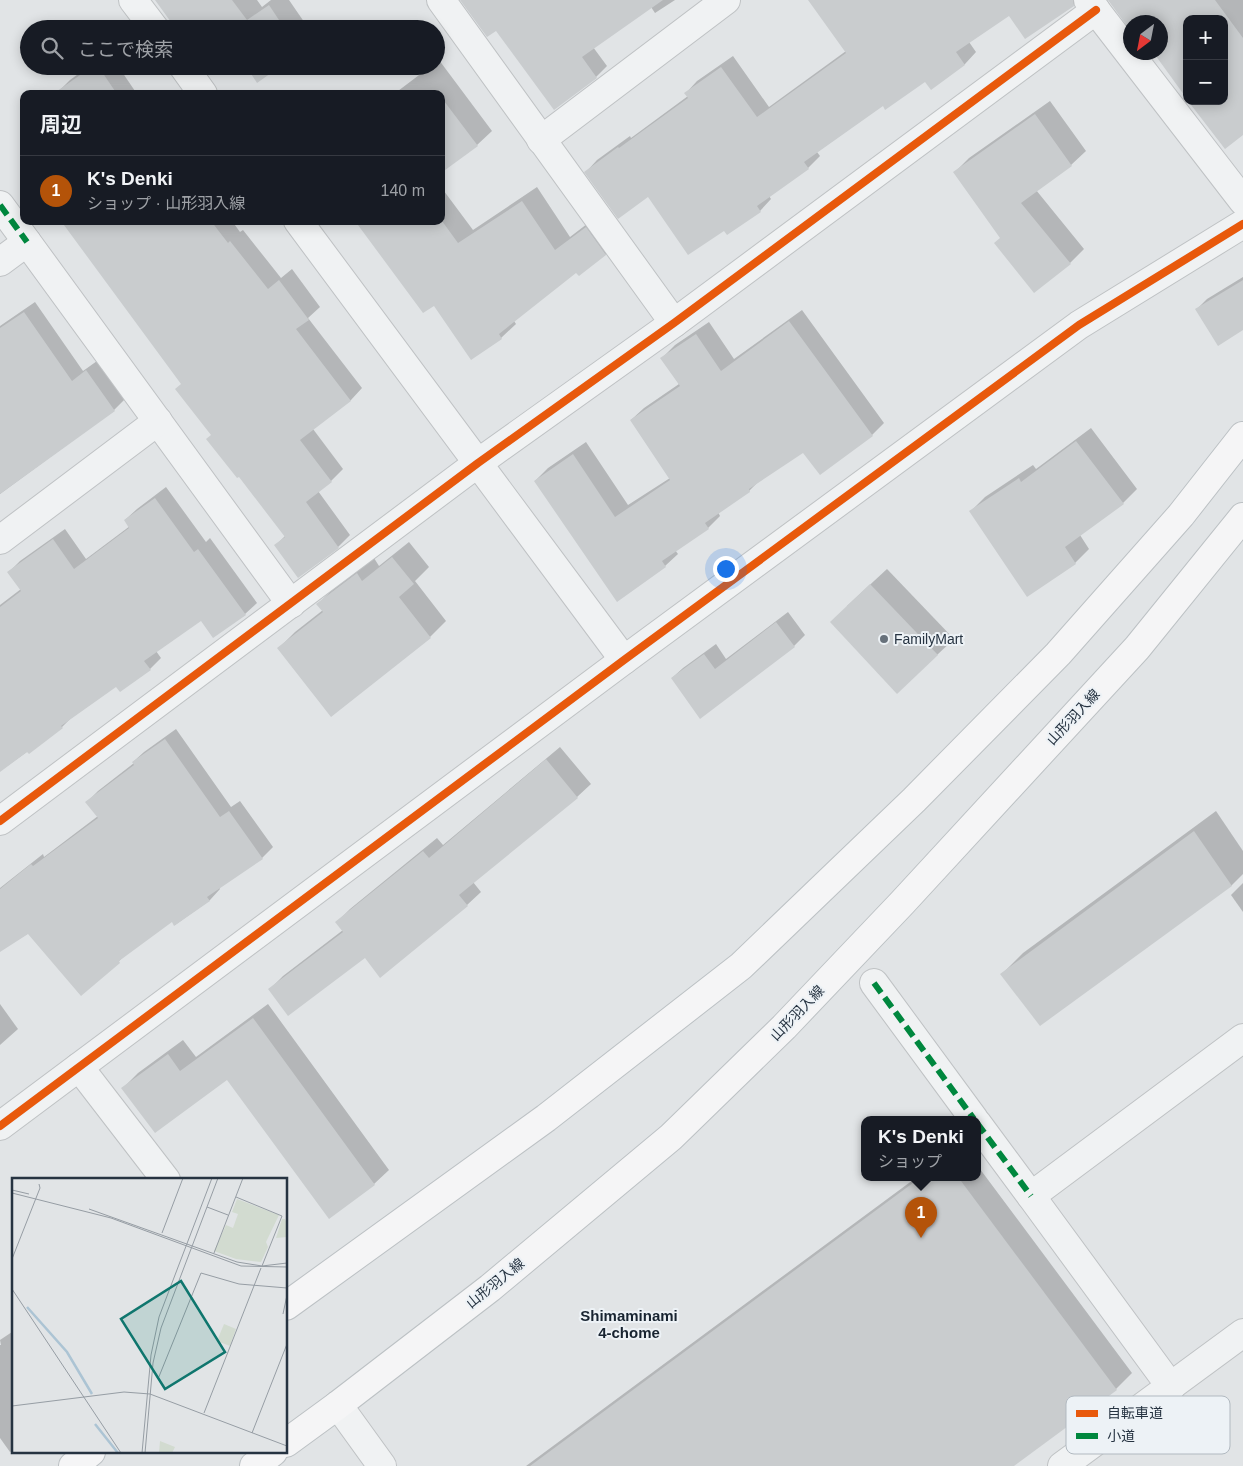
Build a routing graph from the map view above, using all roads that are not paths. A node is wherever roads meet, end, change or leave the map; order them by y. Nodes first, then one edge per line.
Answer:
1 (133, 0) edge
2 (441, 0) edge
3 (726, 0) edge
4 (1092, 5) edge
5 (148, 20) edge
6 (189, 75) edge
7 (200, 90) edge
8 (541, 140) junction
9 (1243, 201) edge
10 (0, 205) edge
11 (1243, 224) edge
12 (301, 225) edge
13 (27, 242) junction
14 (0, 262) edge
15 (674, 323) junction
16 (158, 421) junction
17 (1243, 436) edge
18 (478, 463) junction
19 (1243, 517) edge
20 (0, 540) edge
21 (291, 604) junction
22 (624, 660) junction
23 (0, 821) edge
24 (874, 983) dead end
25 (1243, 1038) edge
26 (79, 1067) junction
27 (972, 1116) edge
28 (0, 1126) edge
29 (981, 1128) edge
30 (164, 1178) edge
31 (1031, 1196) junction
32 (288, 1305) edge
33 (1243, 1334) edge
34 (1171, 1387) junction
35 (1159, 1396) edge
36 (338, 1405) junction
37 (288, 1442) edge
38 (88, 1454) edge
39 (270, 1454) edge
40 (1079, 1454) edge
41 (73, 1466) edge
42 (254, 1466) edge
43 (382, 1466) edge
44 (1062, 1466) edge

1 - 5 street
2 - 8 street
3 - 8 street
4 - 9 street
4 - 15 street
6 - 7 street
8 - 15 street
10 - 13 street
11 - 22 street
12 - 18 street
13 - 14 street
13 - 16 street
15 - 18 street
16 - 20 street
16 - 21 street
17 - 32 main road
18 - 21 street
18 - 22 street
19 - 36 main road, 山形羽入線
21 - 23 street
22 - 26 street
24 - 27 street
25 - 31 street
26 - 28 street
26 - 30 street
29 - 31 street
31 - 34 street
33 - 34 street
34 - 35 street
36 - 37 main road, 山形羽入線
36 - 43 street
38 - 41 main road
39 - 42 main road
40 - 44 street

